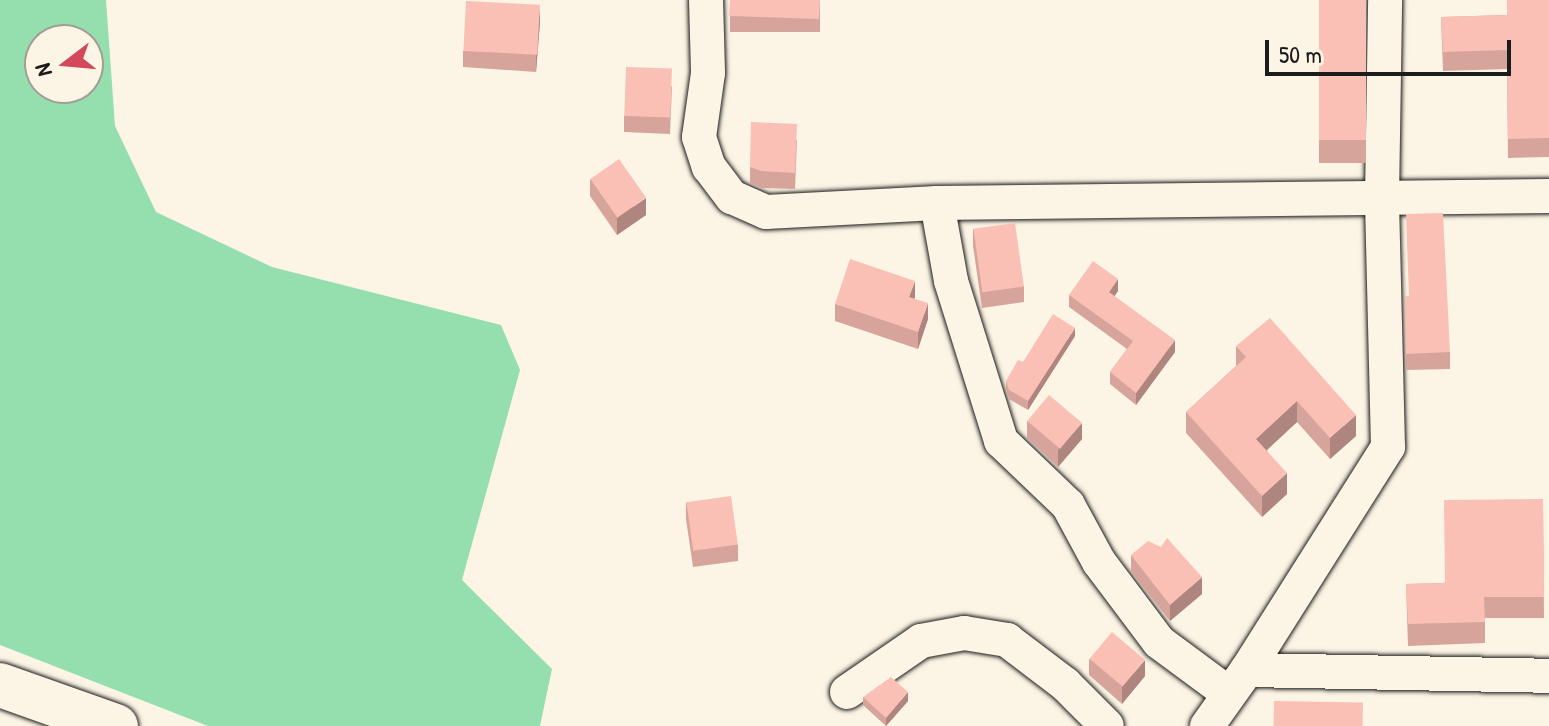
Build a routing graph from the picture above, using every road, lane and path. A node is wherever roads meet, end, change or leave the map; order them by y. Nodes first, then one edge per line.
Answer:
1 (706, 0) edge
2 (1385, 0) edge
3 (1549, 196) edge
4 (1382, 199) junction
5 (937, 203) junction
6 (1549, 676) edge
7 (1237, 682) junction
8 (0, 685) edge
9 (847, 692) dead end
10 (116, 726) edge
11 (1107, 726) edge
12 (1207, 726) edge

1 - 5 street
2 - 4 street
3 - 4 street
4 - 5 street
4 - 7 street
5 - 7 street
6 - 7 street
7 - 12 street
8 - 10 highway
9 - 11 street

